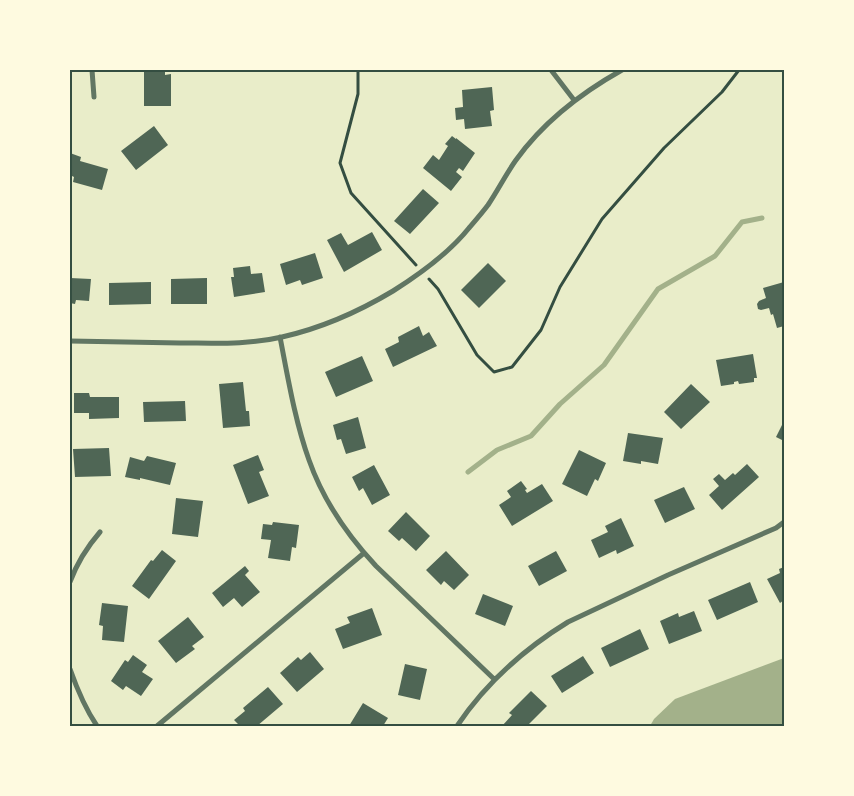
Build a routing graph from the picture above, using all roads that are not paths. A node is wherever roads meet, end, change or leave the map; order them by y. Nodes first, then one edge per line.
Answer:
1 (92, 70) edge
2 (550, 70) edge
3 (622, 70) edge
4 (94, 97) dead end
5 (574, 100) junction
6 (280, 337) junction
7 (70, 341) edge
8 (784, 522) edge
9 (100, 532) dead end
10 (364, 553) junction
11 (70, 582) edge
12 (70, 669) edge
13 (494, 679) junction
14 (97, 726) edge
15 (157, 726) edge
16 (457, 726) edge

1 - 4 street
2 - 5 street
3 - 5 street
5 - 6 street
6 - 7 street
6 - 10 street
8 - 13 street
9 - 11 street
10 - 13 street
10 - 15 street
12 - 14 street
13 - 16 street

